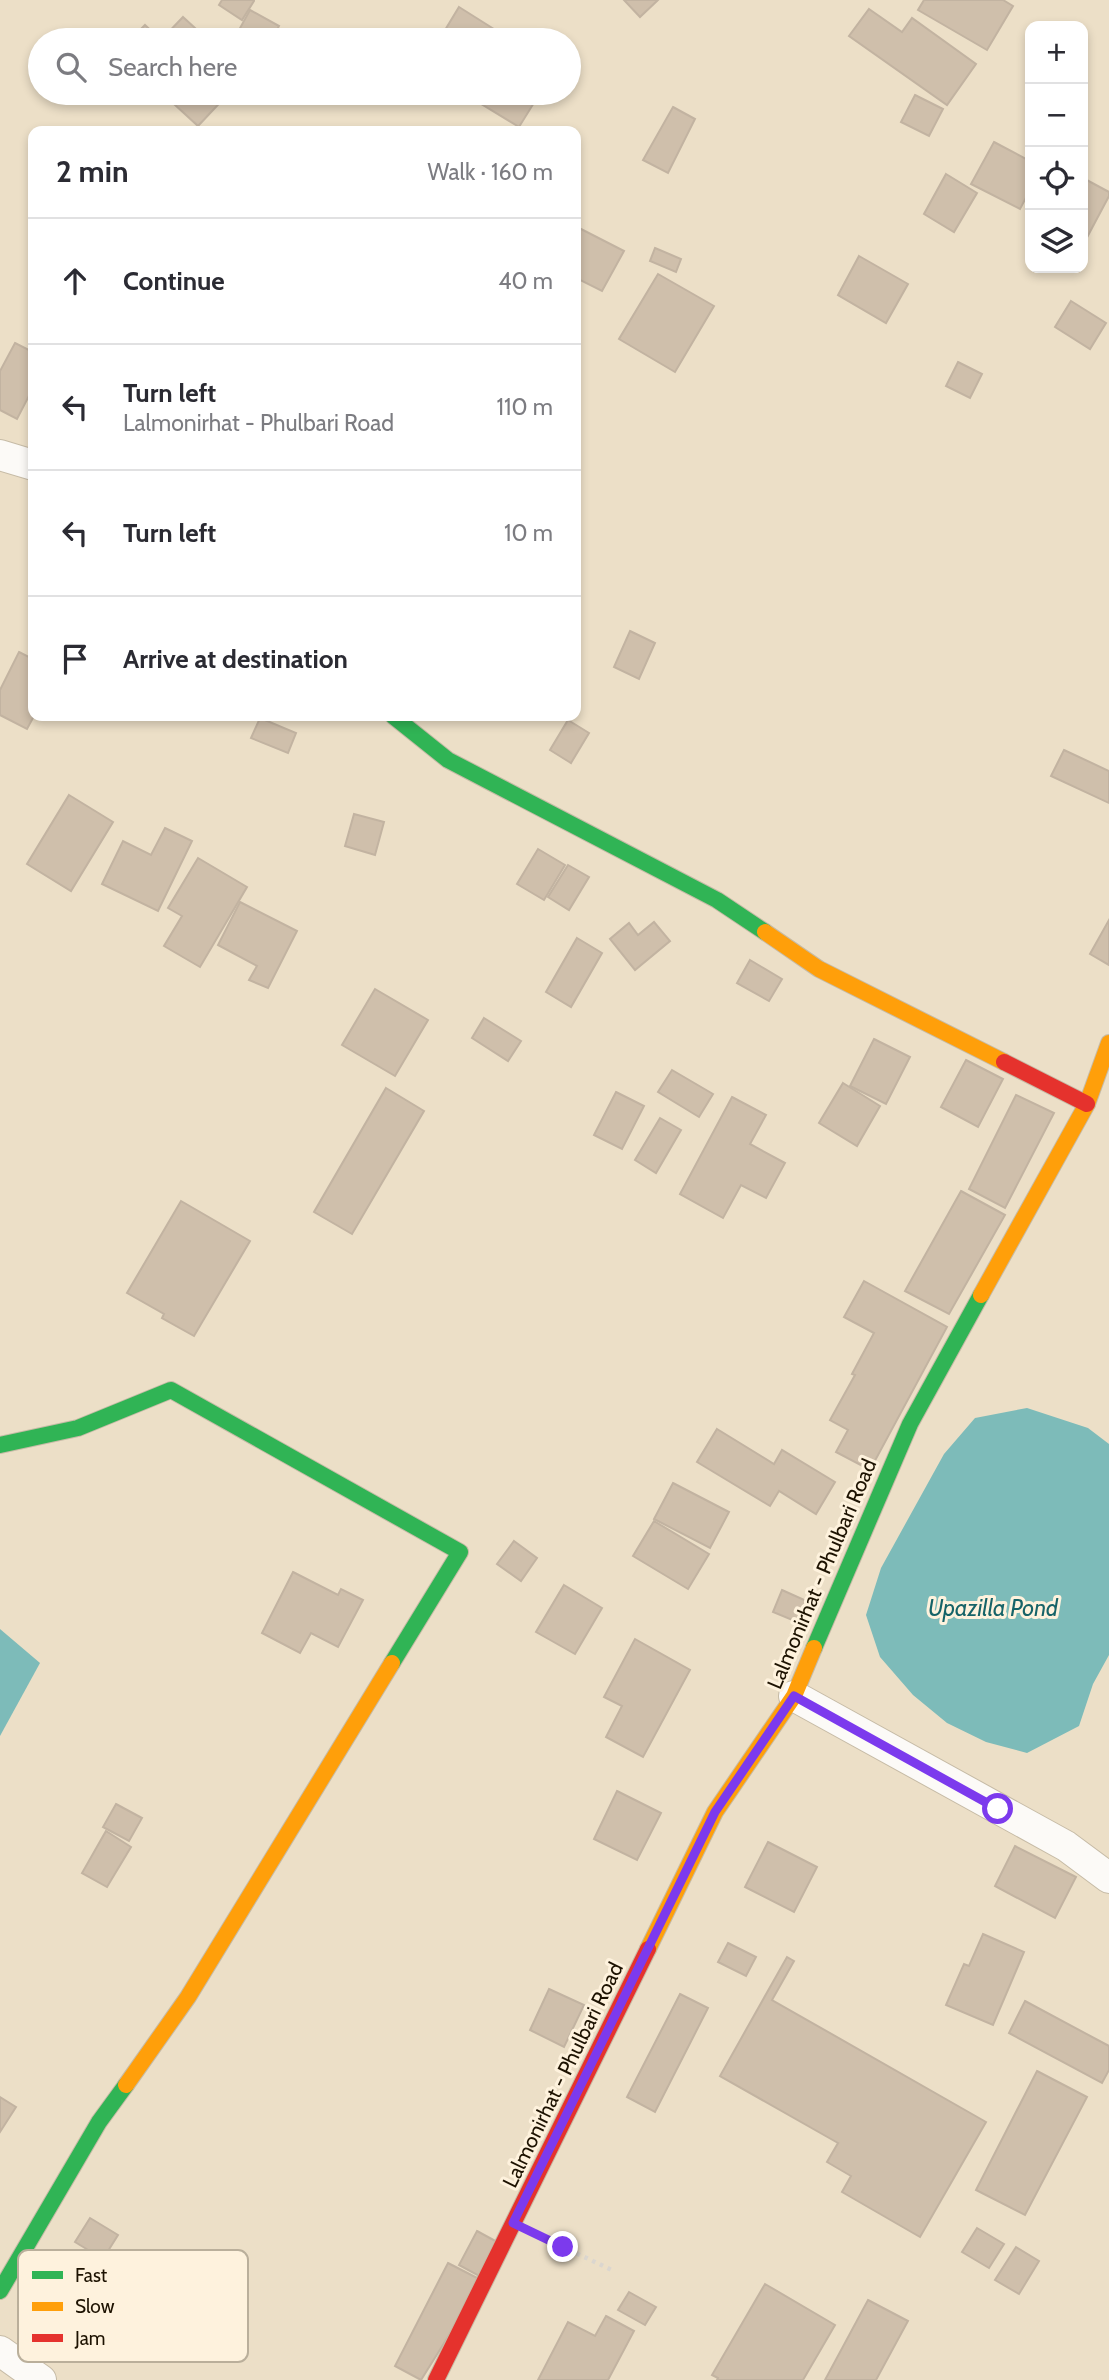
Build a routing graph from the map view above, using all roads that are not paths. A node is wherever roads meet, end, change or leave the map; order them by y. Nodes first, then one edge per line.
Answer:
1 (0, 455) edge
2 (28, 463) edge
3 (399, 721) edge
4 (1109, 1043) edge
5 (1087, 1104) junction
6 (0, 1445) edge
7 (794, 1696) junction
8 (1109, 1878) edge
9 (24, 2250) edge
10 (18, 2260) edge
11 (0, 2291) edge
12 (0, 2351) edge
13 (41, 2380) edge
14 (436, 2380) edge

1 - 2 street
3 - 5 street
4 - 5 street, Lalmonirhat - Phulbari Road
5 - 7 street, Lalmonirhat - Phulbari Road
6 - 9 street
7 - 8 street
7 - 14 street, Lalmonirhat - Phulbari Road
10 - 11 street
12 - 13 street

